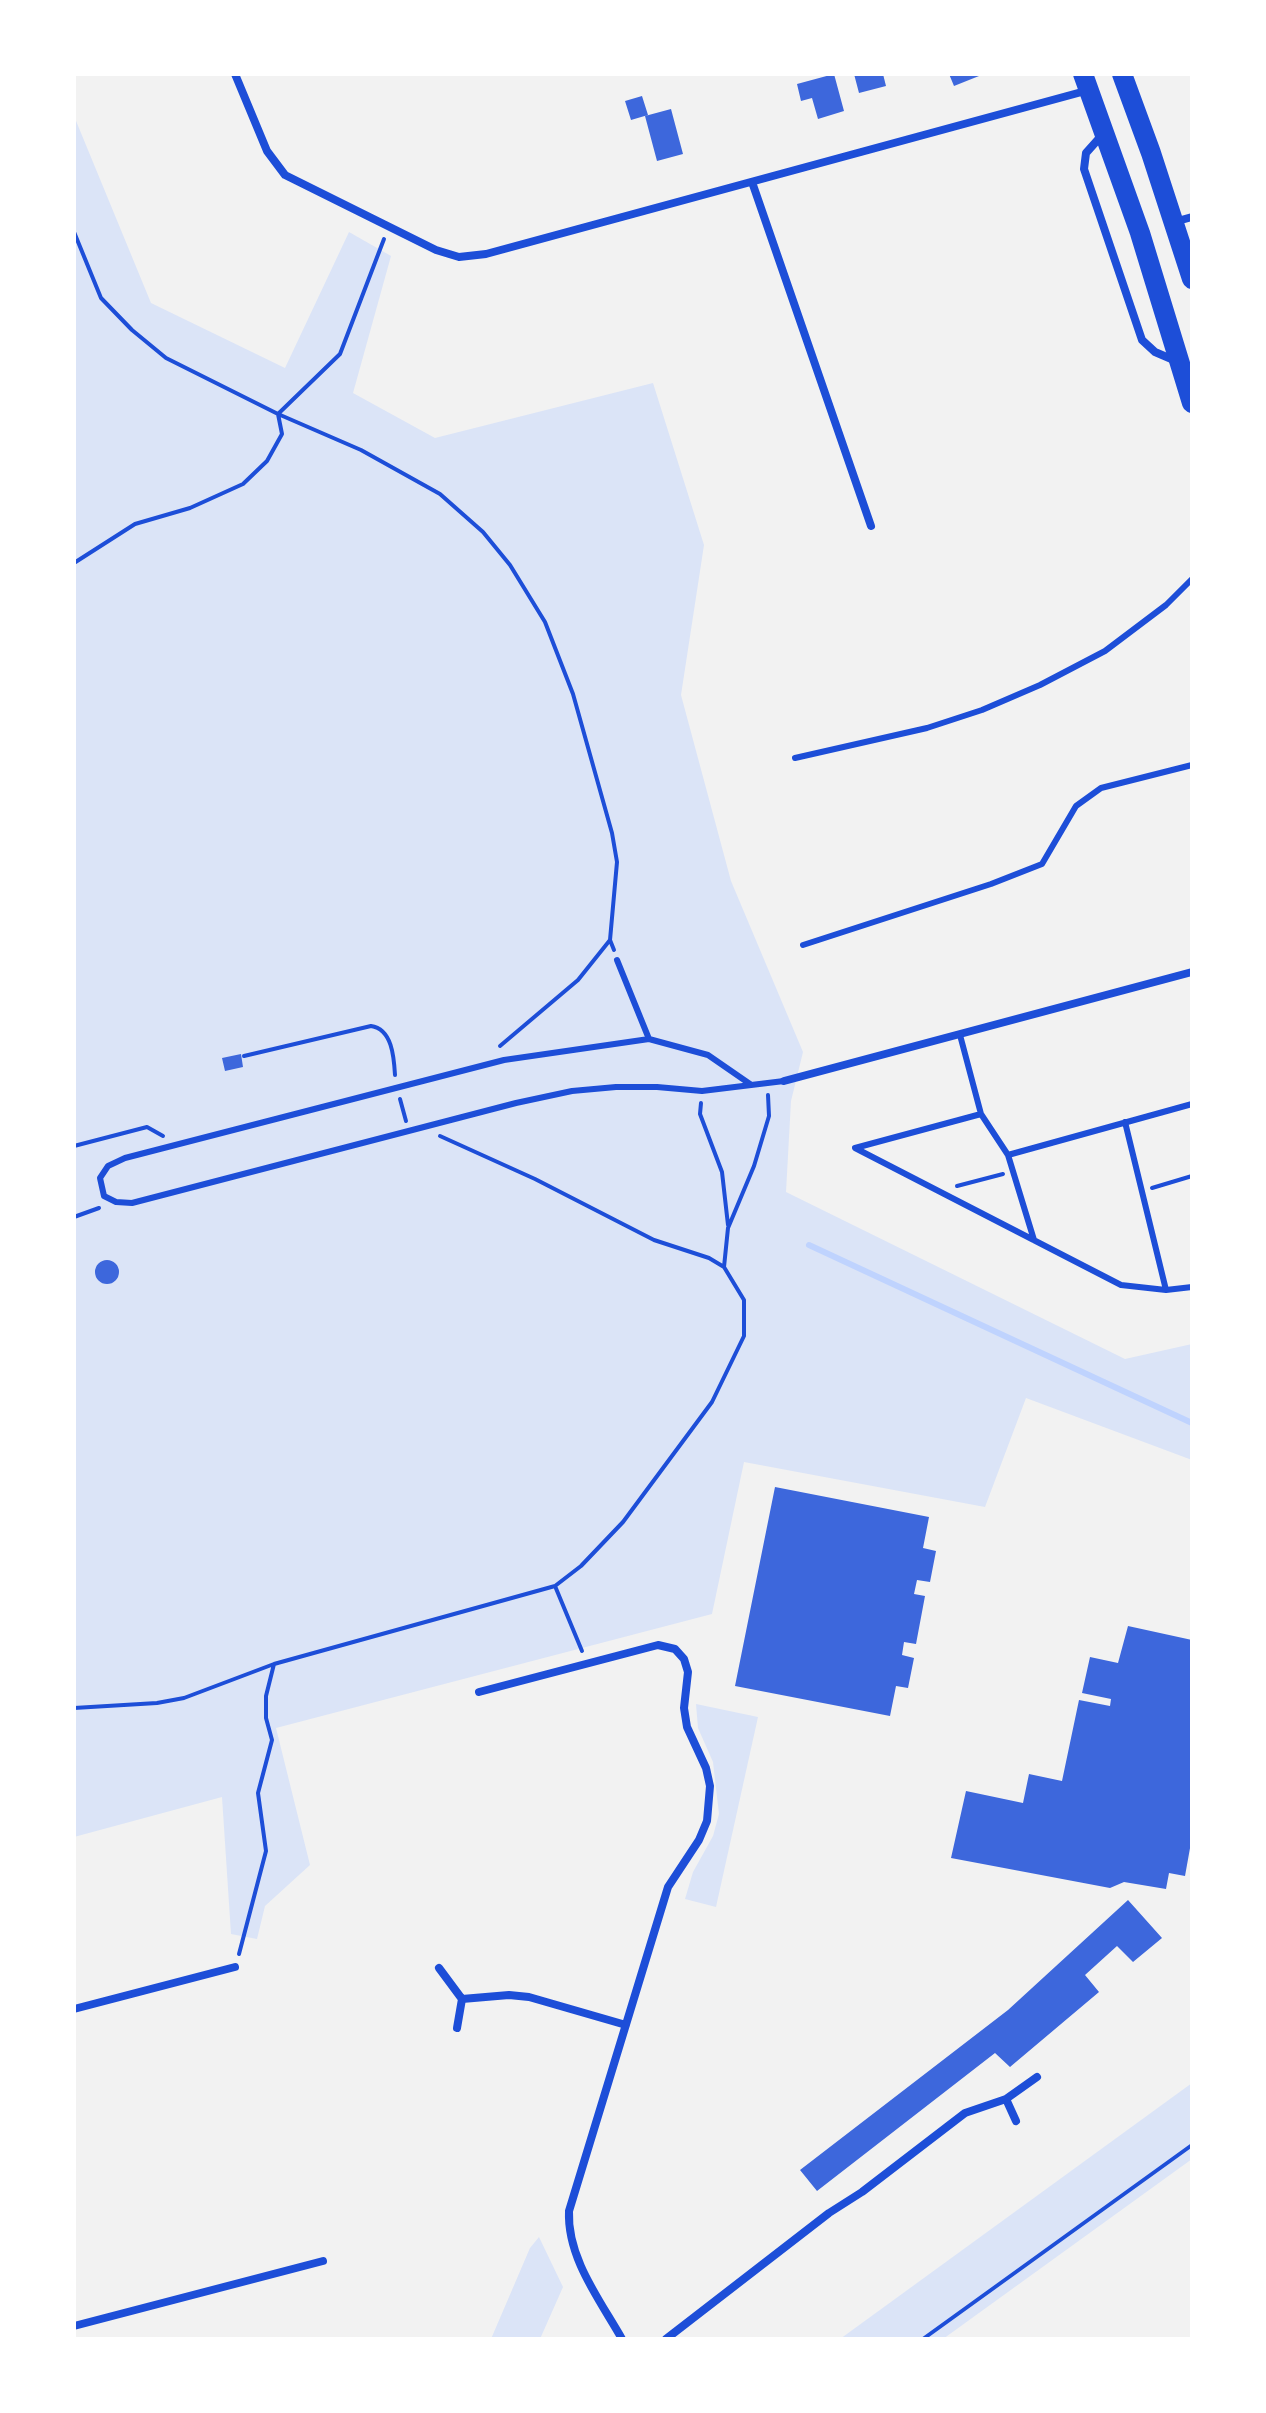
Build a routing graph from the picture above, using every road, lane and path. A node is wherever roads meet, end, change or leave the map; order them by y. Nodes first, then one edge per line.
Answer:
1 (235, 74) edge
2 (1122, 74) edge
3 (1086, 82) edge
4 (1105, 131) junction
5 (752, 182) junction
6 (1183, 219) edge
7 (389, 226) junction
8 (74, 232) edge
9 (1140, 233) junction
10 (1192, 279) edge
11 (1180, 363) junction
12 (1192, 403) edge
13 (278, 414) junction
14 (871, 526) dead end
15 (74, 563) edge
16 (1192, 579) edge
17 (795, 758) dead end
18 (1192, 765) edge
19 (803, 945) dead end
20 (617, 960) dead end
21 (1192, 972) edge
22 (960, 1035) junction
23 (649, 1039) junction
24 (244, 1056) dead end
25 (474, 1067) junction
26 (784, 1081) joint
27 (767, 1082) junction
28 (750, 1084) junction
29 (396, 1087) junction
30 (702, 1091) junction
31 (1192, 1104) edge
32 (981, 1114) junction
33 (1125, 1122) junction
34 (428, 1126) junction
35 (409, 1131) junction
36 (176, 1144) junction
37 (74, 1146) edge
38 (1008, 1155) junction
39 (1013, 1171) junction
40 (1192, 1176) edge
41 (1143, 1190) junction
42 (939, 1191) junction
43 (116, 1202) junction
44 (74, 1217) edge
45 (728, 1228) junction
46 (1034, 1240) junction
47 (724, 1267) junction
48 (1192, 1287) edge
49 (1166, 1290) junction
50 (555, 1586) junction
51 (587, 1663) junction
52 (274, 1664) junction
53 (479, 1692) dead end
54 (74, 1708) edge
55 (235, 1967) joint
56 (439, 1968) dead end
57 (462, 1999) junction
58 (74, 2009) edge
59 (626, 2025) junction
60 (457, 2028) dead end
61 (1037, 2077) dead end
62 (1006, 2099) junction
63 (1016, 2121) dead end
64 (1192, 2145) edge
65 (323, 2261) dead end
66 (74, 2326) edge
67 (622, 2339) edge
68 (666, 2339) edge
69 (923, 2339) edge

1 - 7 street
2 - 6 main road
3 - 4 main road
3 - 5 street
4 - 9 main road
4 - 11 street
5 - 7 street
5 - 14 street
6 - 9 main road
6 - 10 main road
7 - 13 path
8 - 13 path
9 - 11 main road
11 - 12 main road
13 - 15 path
13 - 25 path
16 - 17 lane
18 - 19 lane
20 - 23 lane
21 - 22 street
22 - 26 street
22 - 32 lane
23 - 25 lane
23 - 28 lane
24 - 29 path
25 - 29 lane
26 - 27 lane
27 - 28 lane
27 - 45 path
28 - 30 lane
29 - 35 path
29 - 36 lane
30 - 34 lane
30 - 45 path
31 - 33 lane
32 - 38 lane
32 - 42 lane
33 - 38 lane
33 - 41 lane
34 - 35 lane
34 - 47 path
35 - 43 lane
36 - 37 path
36 - 43 lane
38 - 39 lane
39 - 42 path
39 - 46 lane
40 - 41 path
41 - 49 lane
42 - 46 lane
43 - 44 path
45 - 47 path
46 - 49 lane
47 - 50 path
48 - 49 lane
50 - 51 path
50 - 52 path
51 - 53 street
51 - 59 street
52 - 54 path
52 - 55 path
55 - 58 street
56 - 57 street
57 - 59 street
57 - 60 street
59 - 67 street
61 - 62 street
62 - 63 street
62 - 68 street
64 - 69 path
65 - 66 street

